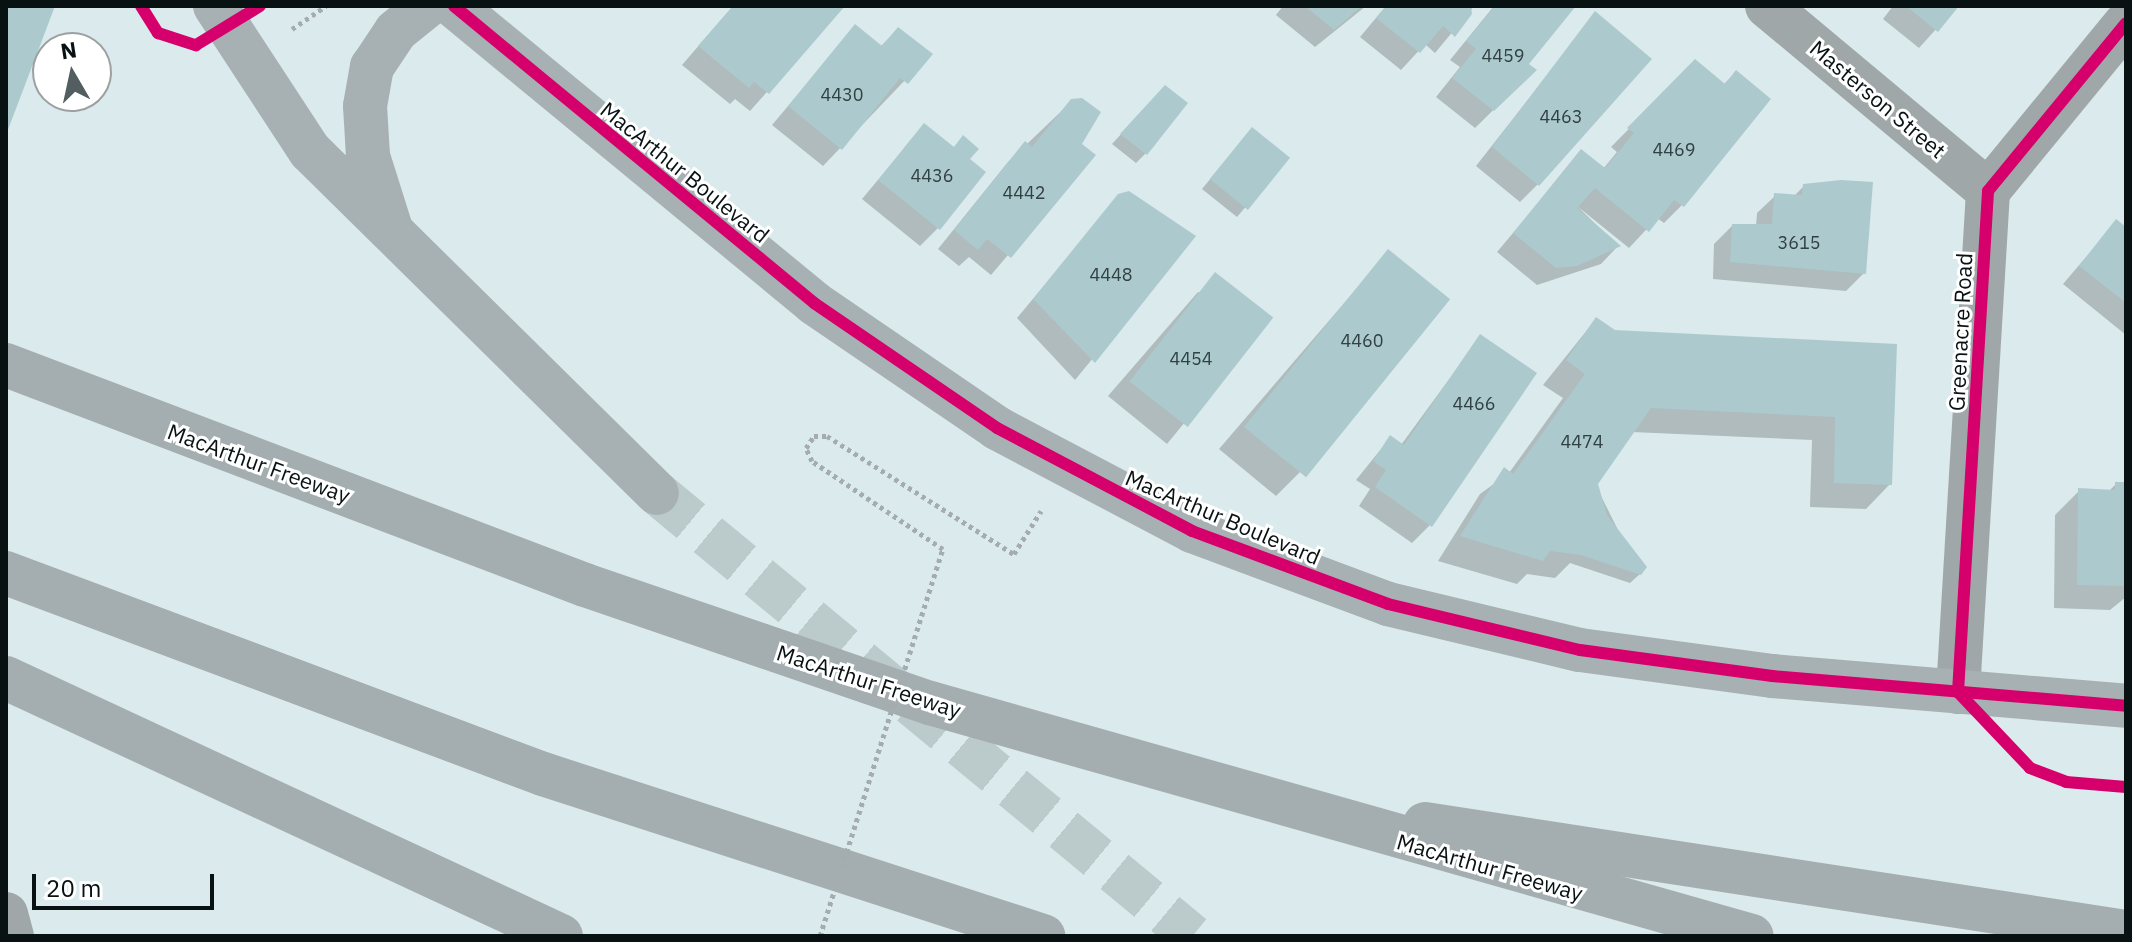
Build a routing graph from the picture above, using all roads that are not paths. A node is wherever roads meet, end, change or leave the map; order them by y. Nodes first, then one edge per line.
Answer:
1 (215, 6) edge
2 (427, 6) edge
3 (454, 6) edge
4 (1767, 6) edge
5 (2126, 23) edge
6 (1988, 191) junction
7 (394, 237) junction
8 (6, 365) edge
9 (657, 493) tunnel mouth
10 (6, 573) edge
11 (6, 678) edge
12 (1958, 692) junction
13 (2126, 706) edge
14 (1245, 796) junction
15 (6, 914) edge
16 (2126, 932) edge
17 (12, 936) edge
18 (561, 936) edge
19 (1043, 936) edge
20 (1752, 936) edge

1 - 7 main road
2 - 7 main road
3 - 12 main road, MacArthur Boulevard
4 - 6 street, Masterson Street
5 - 6 street
6 - 12 street, Greenacre Road
7 - 9 main road
8 - 14 highway, MacArthur Freeway
10 - 19 highway
11 - 18 highway
12 - 13 main road, MacArthur Boulevard
14 - 16 highway
14 - 20 highway, MacArthur Freeway
15 - 17 street

